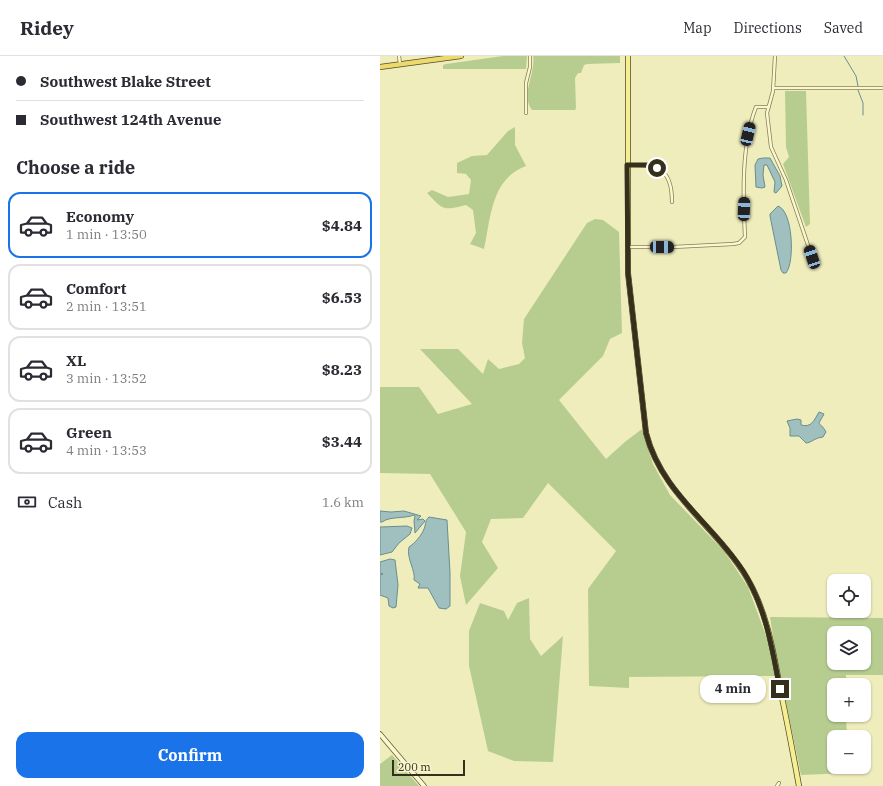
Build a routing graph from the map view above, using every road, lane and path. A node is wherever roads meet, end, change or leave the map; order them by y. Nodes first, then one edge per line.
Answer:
1 (399, 56) edge
2 (461, 56) edge
3 (530, 56) edge
4 (628, 56) edge
5 (775, 56) edge
6 (400, 64) junction
7 (380, 67) edge
8 (774, 88) junction
9 (883, 88) edge
10 (769, 107) junction
11 (526, 113) dead end
12 (627, 165) junction
13 (672, 202) dead end
14 (627, 247) junction
15 (812, 257) dead end
16 (380, 734) edge
17 (779, 783) dead end
18 (424, 786) edge
19 (777, 786) edge
20 (799, 786) edge

1 - 6 street
2 - 6 highway
3 - 11 street
4 - 12 main road
5 - 8 street
6 - 7 highway
8 - 9 street
8 - 10 street
10 - 14 street
10 - 15 street
12 - 13 street
12 - 14 main road
14 - 20 main road
16 - 18 main road
17 - 19 street

